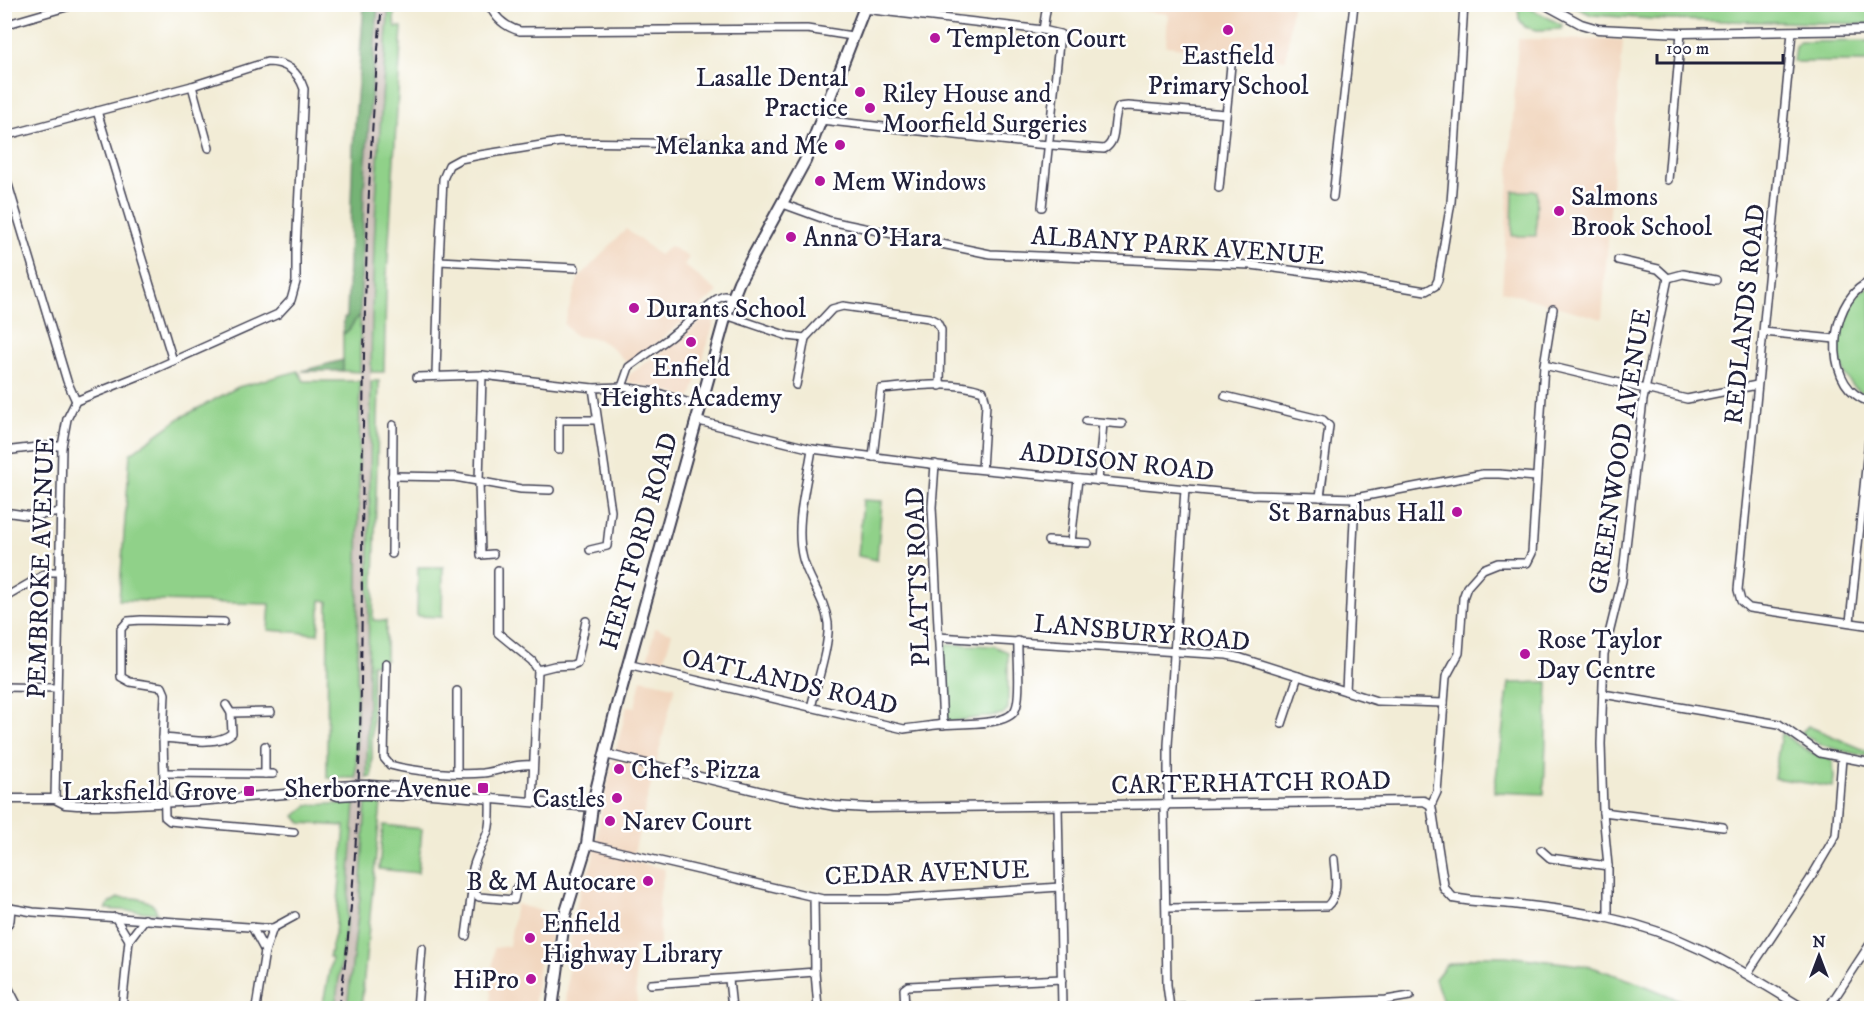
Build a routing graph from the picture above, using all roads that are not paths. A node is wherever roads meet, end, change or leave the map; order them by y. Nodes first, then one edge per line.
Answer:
1 (77, 4) edge
2 (489, 4) edge
3 (1047, 4) edge
4 (1354, 4) edge
5 (1464, 4) edge
6 (1544, 4) edge
7 (865, 7) edge
8 (4, 24) edge
9 (1043, 30) junction
10 (1872, 30) edge
11 (1792, 32) junction
12 (1681, 33) junction
13 (852, 36) junction
14 (1231, 65) dead end
15 (192, 86) junction
16 (97, 111) junction
17 (1226, 114) junction
18 (821, 120) junction
19 (4, 136) edge
20 (1049, 144) junction
21 (208, 148) dead end
22 (731, 149) dead end
23 (4, 171) edge
24 (1668, 180) dead end
25 (1219, 188) dead end
26 (1333, 197) dead end
27 (783, 204) junction
28 (1042, 207) dead end
29 (1618, 260) dead end
30 (439, 261) junction
31 (574, 268) dead end
32 (1668, 278) junction
33 (1716, 280) dead end
34 (1872, 281) edge
35 (732, 297) junction
36 (1553, 309) dead end
37 (726, 315) junction
38 (1763, 332) junction
39 (805, 338) junction
40 (1835, 339) junction
41 (173, 361) junction
42 (1544, 365) junction
43 (436, 375) junction
44 (482, 375) junction
45 (417, 376) dead end
46 (796, 385) dead end
47 (1757, 385) junction
48 (940, 386) junction
49 (622, 387) junction
50 (592, 388) junction
51 (1645, 389) junction
52 (1225, 396) dead end
53 (76, 401) junction
54 (1872, 403) edge
55 (699, 406) junction
56 (1872, 410) edge
57 (597, 420) junction
58 (695, 420) junction
59 (1086, 421) dead end
60 (1104, 423) junction
61 (1122, 424) dead end
62 (393, 425) dead end
63 (62, 446) junction
64 (812, 449) junction
65 (559, 450) dead end
66 (4, 451) edge
67 (873, 457) junction
68 (935, 464) junction
69 (982, 469) junction
70 (392, 476) junction
71 (1536, 477) junction
72 (1078, 479) junction
73 (479, 481) junction
74 (1098, 481) junction
75 (1185, 489) junction
76 (550, 490) dead end
77 (1320, 497) junction
78 (1355, 498) junction
79 (4, 512) edge
80 (61, 512) junction
81 (1048, 541) dead end
82 (1071, 542) junction
83 (1088, 543) dead end
84 (590, 550) dead end
85 (392, 554) dead end
86 (493, 554) dead end
87 (498, 570) dead end
88 (59, 572) junction
89 (4, 598) edge
90 (586, 621) dead end
91 (224, 622) dead end
92 (1850, 622) junction
93 (1872, 626) edge
94 (938, 637) junction
95 (1018, 641) junction
96 (1174, 652) junction
97 (386, 663) dead end
98 (627, 664) junction
99 (538, 670) junction
100 (1298, 676) junction
101 (4, 687) edge
102 (56, 688) junction
103 (458, 691) dead end
104 (1346, 691) junction
105 (1603, 694) junction
106 (1444, 703) junction
107 (226, 705) dead end
108 (811, 708) junction
109 (271, 712) dead end
110 (231, 713) junction
111 (1282, 724) dead end
112 (943, 725) junction
113 (164, 738) junction
114 (265, 746) dead end
115 (605, 754) junction
116 (1842, 758) junction
117 (1872, 763) edge
118 (533, 765) junction
119 (164, 773) junction
120 (456, 773) junction
121 (265, 774) junction
122 (273, 774) dead end
123 (370, 790) junction
124 (323, 792) junction
125 (490, 798) junction
126 (4, 799) edge
127 (55, 799) junction
128 (532, 802) junction
129 (164, 803) junction
130 (1168, 804) junction
131 (1431, 805) junction
132 (1058, 806) junction
133 (592, 807) junction
134 (1603, 813) junction
135 (1723, 827) dead end
136 (294, 832) dead end
137 (586, 844) junction
138 (1541, 850) dead end
139 (1334, 859) dead end
140 (1608, 866) junction
141 (517, 887) dead end
142 (1060, 888) junction
143 (472, 891) junction
144 (814, 897) junction
145 (8, 907) edge
146 (1167, 908) junction
147 (295, 916) dead end
148 (115, 917) junction
149 (1608, 918) junction
150 (145, 919) junction
151 (252, 927) junction
152 (273, 928) junction
153 (4, 931) edge
154 (466, 936) dead end
155 (129, 940) junction
156 (1872, 940) edge
157 (422, 948) dead end
158 (265, 951) junction
159 (814, 972) junction
160 (1746, 974) junction
161 (4, 978) edge
162 (1062, 979) junction
163 (729, 980) junction
164 (651, 984) dead end
165 (1410, 996) dead end
166 (19, 1008) edge
167 (122, 1008) edge
168 (256, 1008) edge
169 (417, 1008) edge
170 (552, 1008) edge
171 (732, 1008) edge
172 (818, 1008) edge
173 (904, 1008) edge
174 (1062, 1008) edge
175 (1170, 1008) edge
176 (1803, 1008) edge
177 (1828, 1008) edge

1 - 8 street
2 - 13 street
3 - 9 street
4 - 26 street
5 - 27 street, ALBANY PARK AVENUE
6 - 12 street
7 - 9 street
7 - 13 main road, HERTFORD ROAD
9 - 20 street
10 - 11 street
11 - 12 street
11 - 38 street, REDLANDS ROAD
12 - 24 street
13 - 18 main road, HERTFORD ROAD
14 - 17 street
15 - 16 street
15 - 21 street
15 - 41 street
16 - 19 street
16 - 41 street
17 - 20 street
17 - 25 street
18 - 20 street
18 - 27 main road, HERTFORD ROAD
20 - 28 street
22 - 30 street
23 - 53 street
27 - 35 main road, HERTFORD ROAD
29 - 32 street, GREENWOOD AVENUE
30 - 31 street
30 - 43 street
32 - 33 street, GREENWOOD AVENUE
32 - 51 street, GREENWOOD AVENUE
34 - 40 street
35 - 37 main road, HERTFORD ROAD
35 - 49 street
36 - 42 street
37 - 39 street
37 - 55 main road, HERTFORD ROAD
38 - 40 street
38 - 47 street, REDLANDS ROAD
39 - 46 street
39 - 48 street
40 - 54 street
41 - 53 street
42 - 51 street
42 - 71 street
43 - 44 street
43 - 45 street
44 - 50 street
44 - 73 street
47 - 51 street
47 - 92 street, REDLANDS ROAD
48 - 67 street
48 - 69 street
49 - 50 street
49 - 55 street
50 - 57 street
51 - 105 street, GREENWOOD AVENUE
52 - 77 street
53 - 63 street, PEMBROKE AVENUE
55 - 58 main road, HERTFORD ROAD
56 - 92 street
57 - 65 street
57 - 84 street
58 - 64 street, ADDISON ROAD
58 - 98 main road, HERTFORD ROAD
59 - 60 street
60 - 61 street
60 - 74 street
62 - 70 street
63 - 66 street
63 - 80 street, PEMBROKE AVENUE
64 - 67 street, ADDISON ROAD
64 - 108 street
67 - 68 street, ADDISON ROAD
68 - 69 street, ADDISON ROAD
68 - 94 street, PLATTS ROAD
69 - 72 street, ADDISON ROAD
70 - 73 street
70 - 85 street
71 - 78 street, ADDISON ROAD
71 - 106 street
72 - 74 street, ADDISON ROAD
72 - 82 street
73 - 76 street
73 - 86 street
74 - 75 street, ADDISON ROAD
75 - 77 street, ADDISON ROAD
75 - 96 street
77 - 78 street, ADDISON ROAD
78 - 104 street
79 - 80 street
80 - 88 street, PEMBROKE AVENUE
81 - 82 street
82 - 83 street
87 - 99 street
88 - 89 street
88 - 102 street, PEMBROKE AVENUE
90 - 99 street
91 - 113 street
92 - 93 street
94 - 95 street, LANSBURY ROAD
94 - 112 street, PLATTS ROAD
95 - 96 street, LANSBURY ROAD
95 - 112 street, OATLANDS ROAD
96 - 100 street, LANSBURY ROAD
96 - 130 street
97 - 120 street
98 - 108 street, OATLANDS ROAD
98 - 115 main road, HERTFORD ROAD
99 - 118 street
100 - 104 street, LANSBURY ROAD
100 - 111 street
101 - 102 street
102 - 127 street, PEMBROKE AVENUE
103 - 120 street
104 - 106 street, LANSBURY ROAD
105 - 116 street
105 - 134 street, GREENWOOD AVENUE
106 - 131 street
107 - 110 street
108 - 112 street, OATLANDS ROAD
109 - 110 street
110 - 113 street
113 - 119 street
114 - 121 street
115 - 132 street, CARTERHATCH ROAD
115 - 133 main road, HERTFORD ROAD
116 - 117 street
116 - 160 street
118 - 120 street
118 - 128 street
119 - 121 street
119 - 129 street
121 - 122 street
123 - 124 street, bridge
123 - 124 street, bridge
123 - 125 street
124 - 129 street
125 - 128 street
125 - 143 street
126 - 127 street
127 - 129 street
128 - 133 street
129 - 136 street
130 - 131 street, CARTERHATCH ROAD
130 - 132 street, CARTERHATCH ROAD
130 - 146 street
131 - 149 street
132 - 142 street
133 - 137 main road, HERTFORD ROAD
134 - 135 street
134 - 140 street, GREENWOOD AVENUE
137 - 144 street, CEDAR AVENUE
137 - 170 main road, HERTFORD ROAD
138 - 140 street
139 - 146 street
140 - 149 street, GREENWOOD AVENUE
141 - 143 street
142 - 144 street, CEDAR AVENUE
142 - 162 street
143 - 154 street
144 - 159 street
145 - 148 street
145 - 153 street
146 - 175 street
147 - 152 street
148 - 150 street
148 - 155 street
149 - 160 street
150 - 151 street
150 - 155 street
151 - 152 street
151 - 158 street
152 - 158 street
155 - 167 street
156 - 177 street
157 - 169 street
158 - 168 street
159 - 163 street
159 - 172 street
160 - 176 street
161 - 166 street
162 - 173 street
162 - 174 street
163 - 164 street
163 - 171 street
165 - 175 street

